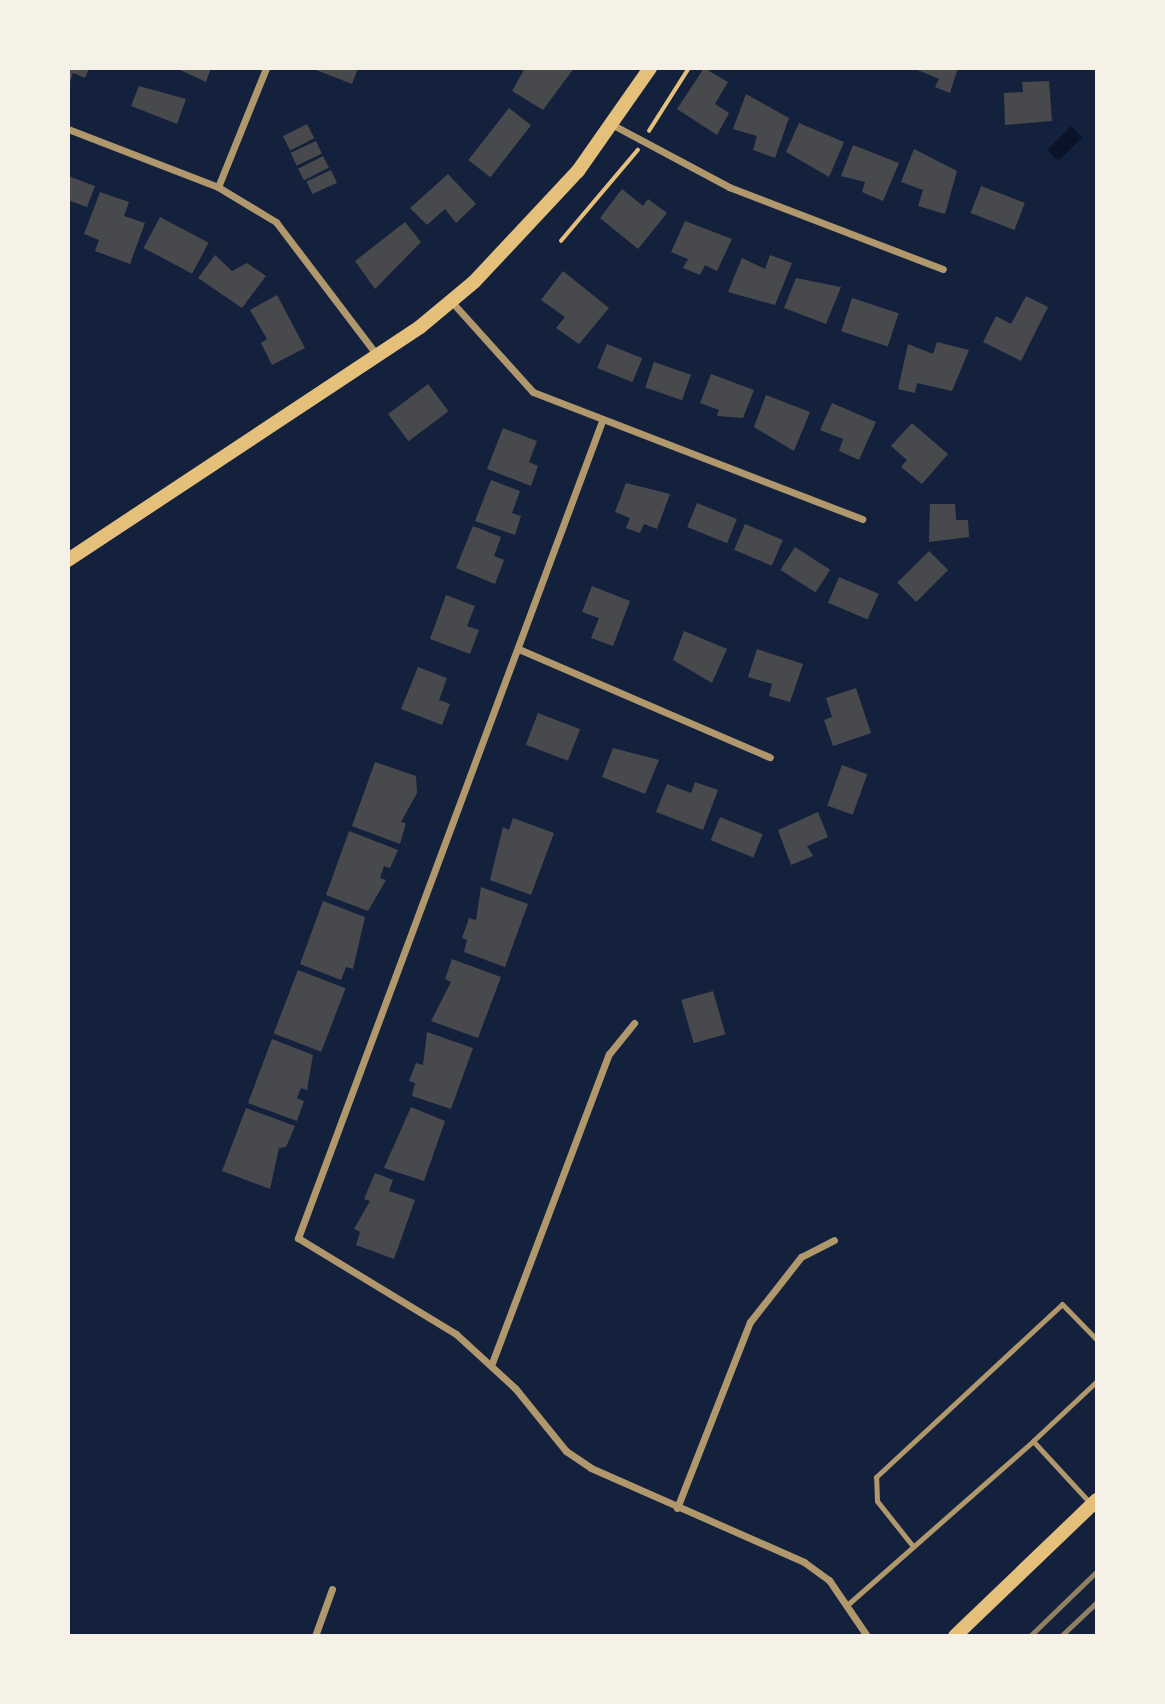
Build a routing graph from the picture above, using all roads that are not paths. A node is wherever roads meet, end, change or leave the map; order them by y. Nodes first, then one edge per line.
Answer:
1 (266, 68) edge
2 (650, 68) edge
3 (613, 125) junction
4 (68, 129) edge
5 (218, 187) junction
6 (943, 269) dead end
7 (451, 302) junction
8 (377, 355) junction
9 (601, 421) junction
10 (862, 519) dead end
11 (68, 561) edge
12 (521, 650) junction
13 (770, 757) dead end
14 (634, 1023) dead end
15 (834, 1240) dead end
16 (1097, 1340) edge
17 (492, 1363) junction
18 (1097, 1381) edge
19 (1033, 1441) junction
20 (1094, 1502) edge
21 (677, 1508) junction
22 (912, 1545) junction
23 (332, 1589) dead end
24 (846, 1606) junction
25 (314, 1636) edge
26 (867, 1636) edge
27 (956, 1636) edge

1 - 5 street
2 - 3 main road
3 - 6 street
3 - 7 main road
4 - 5 street
5 - 8 street
7 - 8 main road
7 - 9 street
8 - 11 main road
9 - 10 street
9 - 12 street
12 - 13 street
12 - 17 street
14 - 17 street
15 - 21 street
16 - 22 lane
17 - 21 street
18 - 19 lane
19 - 20 lane
19 - 22 lane
20 - 27 main road
21 - 24 street
22 - 24 lane
23 - 25 street
24 - 26 street

